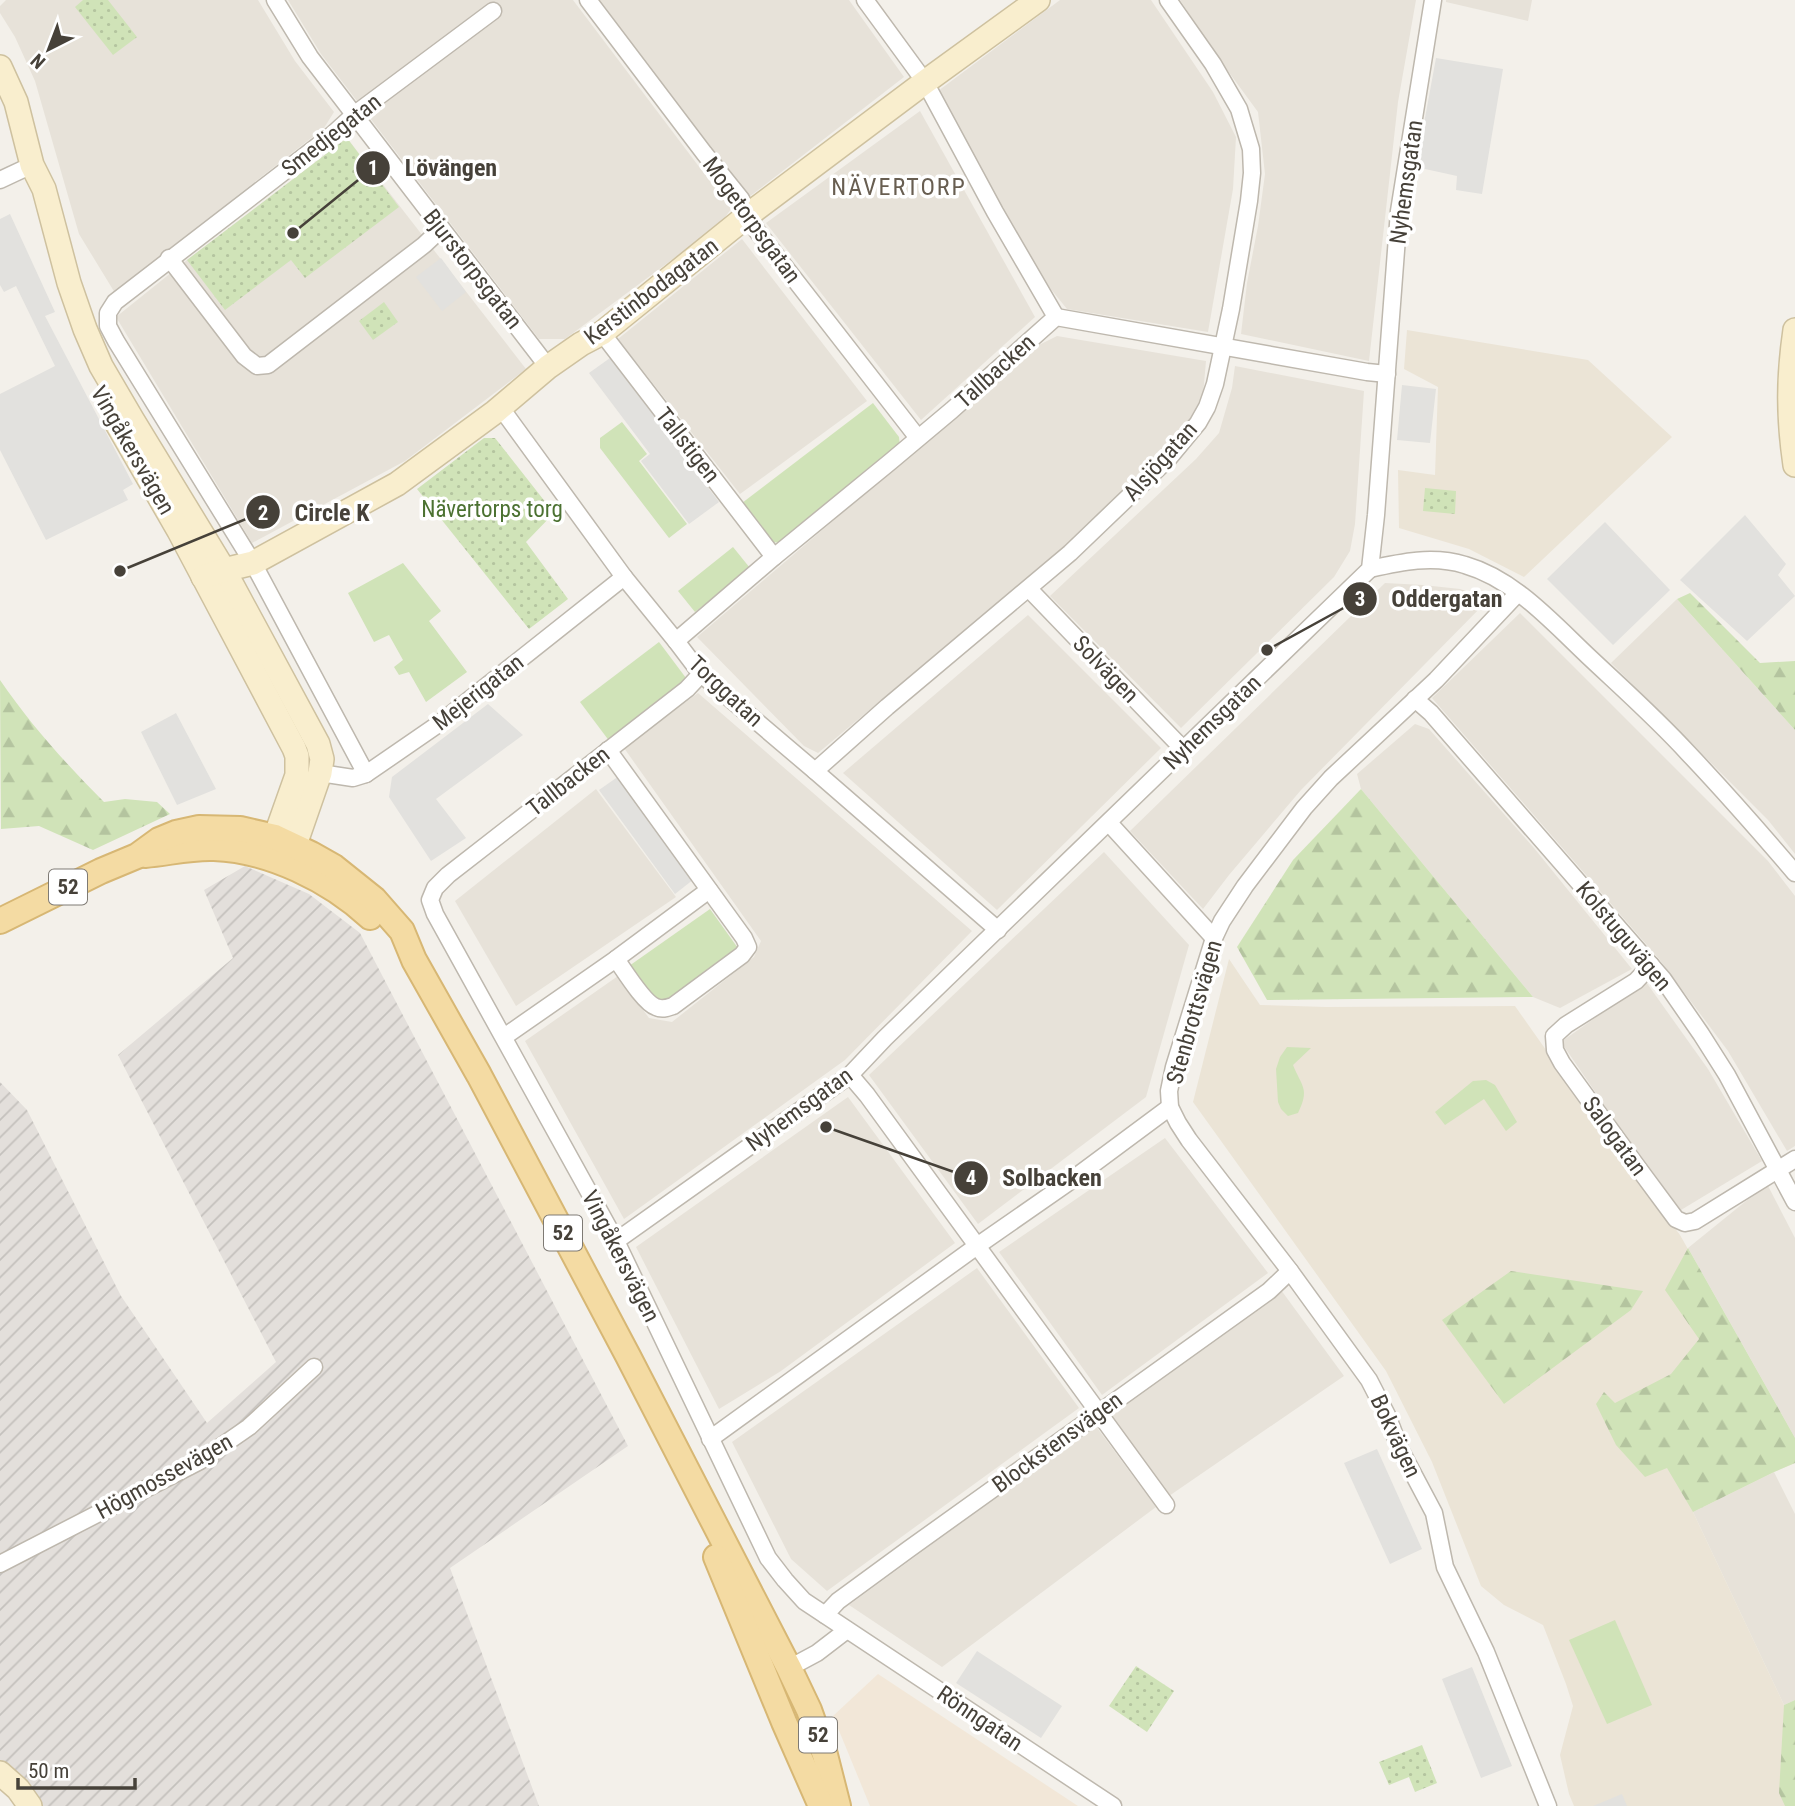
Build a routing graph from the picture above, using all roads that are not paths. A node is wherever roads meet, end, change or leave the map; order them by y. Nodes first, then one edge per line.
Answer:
1 (275, 0) edge
2 (588, 0) edge
3 (865, 0) edge
4 (1038, 0) edge
5 (1168, 0) edge
6 (1433, 0) edge
7 (493, 11) dead end
8 (0, 67) edge
9 (925, 82) junction
10 (355, 114) junction
11 (32, 165) junction
12 (0, 180) edge
13 (748, 215) junction
14 (441, 229) junction
15 (169, 258) junction
16 (1056, 317) junction
17 (1795, 330) edge
18 (602, 333) junction
19 (1222, 347) junction
20 (548, 367) junction
21 (1387, 374) junction
22 (501, 408) junction
23 (918, 438) junction
24 (1795, 465) edge
25 (774, 557) junction
26 (253, 563) junction
27 (1370, 569) junction
28 (213, 573) junction
29 (624, 577) junction
30 (1029, 589) junction
31 (1518, 593) junction
32 (676, 641) junction
33 (701, 674) junction
34 (1415, 699) junction
35 (608, 750) junction
36 (1183, 750) junction
37 (309, 770) junction
38 (816, 771) junction
39 (366, 774) junction
40 (1109, 823) junction
41 (283, 848) junction
42 (1795, 873) edge
43 (435, 888) joint
44 (709, 890) junction
45 (0, 921) edge
46 (998, 930) junction
47 (1214, 938) junction
48 (616, 959) junction
49 (1651, 965) junction
50 (504, 1037) junction
51 (850, 1075) junction
52 (1170, 1107) junction
53 (1795, 1159) edge
54 (1777, 1169) junction
55 (1795, 1202) edge
56 (616, 1241) junction
57 (977, 1246) junction
58 (1290, 1271) junction
59 (314, 1367) dead end
60 (1099, 1412) junction
61 (667, 1433) junction
62 (710, 1439) junction
63 (1166, 1505) dead end
64 (0, 1564) edge
65 (825, 1615) junction
66 (847, 1630) junction
67 (789, 1668) junction
68 (766, 1677) junction
69 (0, 1773) edge
70 (30, 1806) edge
71 (821, 1806) edge
72 (838, 1806) edge
73 (1113, 1806) edge
74 (1548, 1806) edge

1 - 10 street, Bjurstorpsgatan
2 - 13 street, Mogetorpsgatan
3 - 9 street
4 - 9 street, Kerstinbodagatan
5 - 19 street, Alsjögatan
6 - 21 street, Nyhemsgatan
7 - 10 street, Smedjegatan
8 - 11 street, Vingåkersvägen
9 - 13 street, Kerstinbodagatan
9 - 16 street
10 - 14 street, Bjurstorpsgatan
10 - 15 street, Smedjegatan
11 - 12 street
11 - 28 street, Vingåkersvägen
13 - 18 street, Kerstinbodagatan
13 - 23 street, Mogetorpsgatan
14 - 15 street
14 - 20 street, Bjurstorpsgatan
15 - 26 street, Vingåkersvägen
16 - 19 street, Tallbacken
16 - 23 street, Tallbacken
17 - 24 street
18 - 20 street, Kerstinbodagatan
18 - 25 street, Tallstigen
19 - 21 street, Tallbacken
19 - 30 street, Alsjögatan
20 - 22 street, Kerstinbodagatan
21 - 27 street, Nyhemsgatan
22 - 26 street, Kerstinbodagatan
22 - 29 street, Torggatan
23 - 25 street, Tallbacken
25 - 32 street, Tallbacken
26 - 28 street
26 - 39 street, Vingåkersvägen
27 - 31 street
27 - 36 street, Nyhemsgatan
28 - 37 street, Vingåkersvägen
29 - 32 street, Torggatan
29 - 39 street, Mejerigatan
30 - 36 street, Solvägen
30 - 38 street, Alsjögatan
31 - 34 street, Stenbrottsvägen
31 - 42 street
32 - 33 street, Torggatan
33 - 35 street, Tallbacken
33 - 38 street, Torggatan
34 - 47 street, Stenbrottsvägen
34 - 49 street, Kolstuguvägen
35 - 43 street, Tallbacken
35 - 44 street
36 - 40 street, Nyhemsgatan
37 - 39 street
37 - 41 street, Vingåkersvägen
38 - 46 street, Torggatan
40 - 46 street, Nyhemsgatan
40 - 47 street
41 - 45 main road, 52
41 - 61 main road, Vingåkersvägen / 52
43 - 50 street, Vingåkersvägen
44 - 48 street
44 - 48 street
46 - 51 street, Nyhemsgatan
47 - 52 street, Stenbrottsvägen
48 - 50 street
49 - 54 street, Kolstuguvägen
49 - 54 street, Salogatan
50 - 56 street, Vingåkersvägen
51 - 56 street, Nyhemsgatan
51 - 57 street
52 - 57 street, Stenbrottsvägen
52 - 58 street, Bokvägen
53 - 54 street, Salogatan
54 - 55 street, Kolstuguvägen
56 - 62 street, Vingåkersvägen
57 - 60 street
57 - 62 street, Stenbrottsvägen
58 - 60 street, Blockstensvägen
58 - 74 street, Bokvägen
59 - 64 street, Högmossevägen
60 - 63 street
60 - 65 street, Blockstensvägen
61 - 67 main road, Vingåkersvägen / 52
61 - 68 main road, Vingåkersvägen / 52
62 - 65 street, Vingåkersvägen
65 - 66 street, Rönngatan
66 - 67 street
66 - 73 street, Rönngatan
67 - 68 main road
67 - 72 main road, Vingåkersvägen / 52
68 - 71 main road, Vingåkersvägen / 52
69 - 70 street

